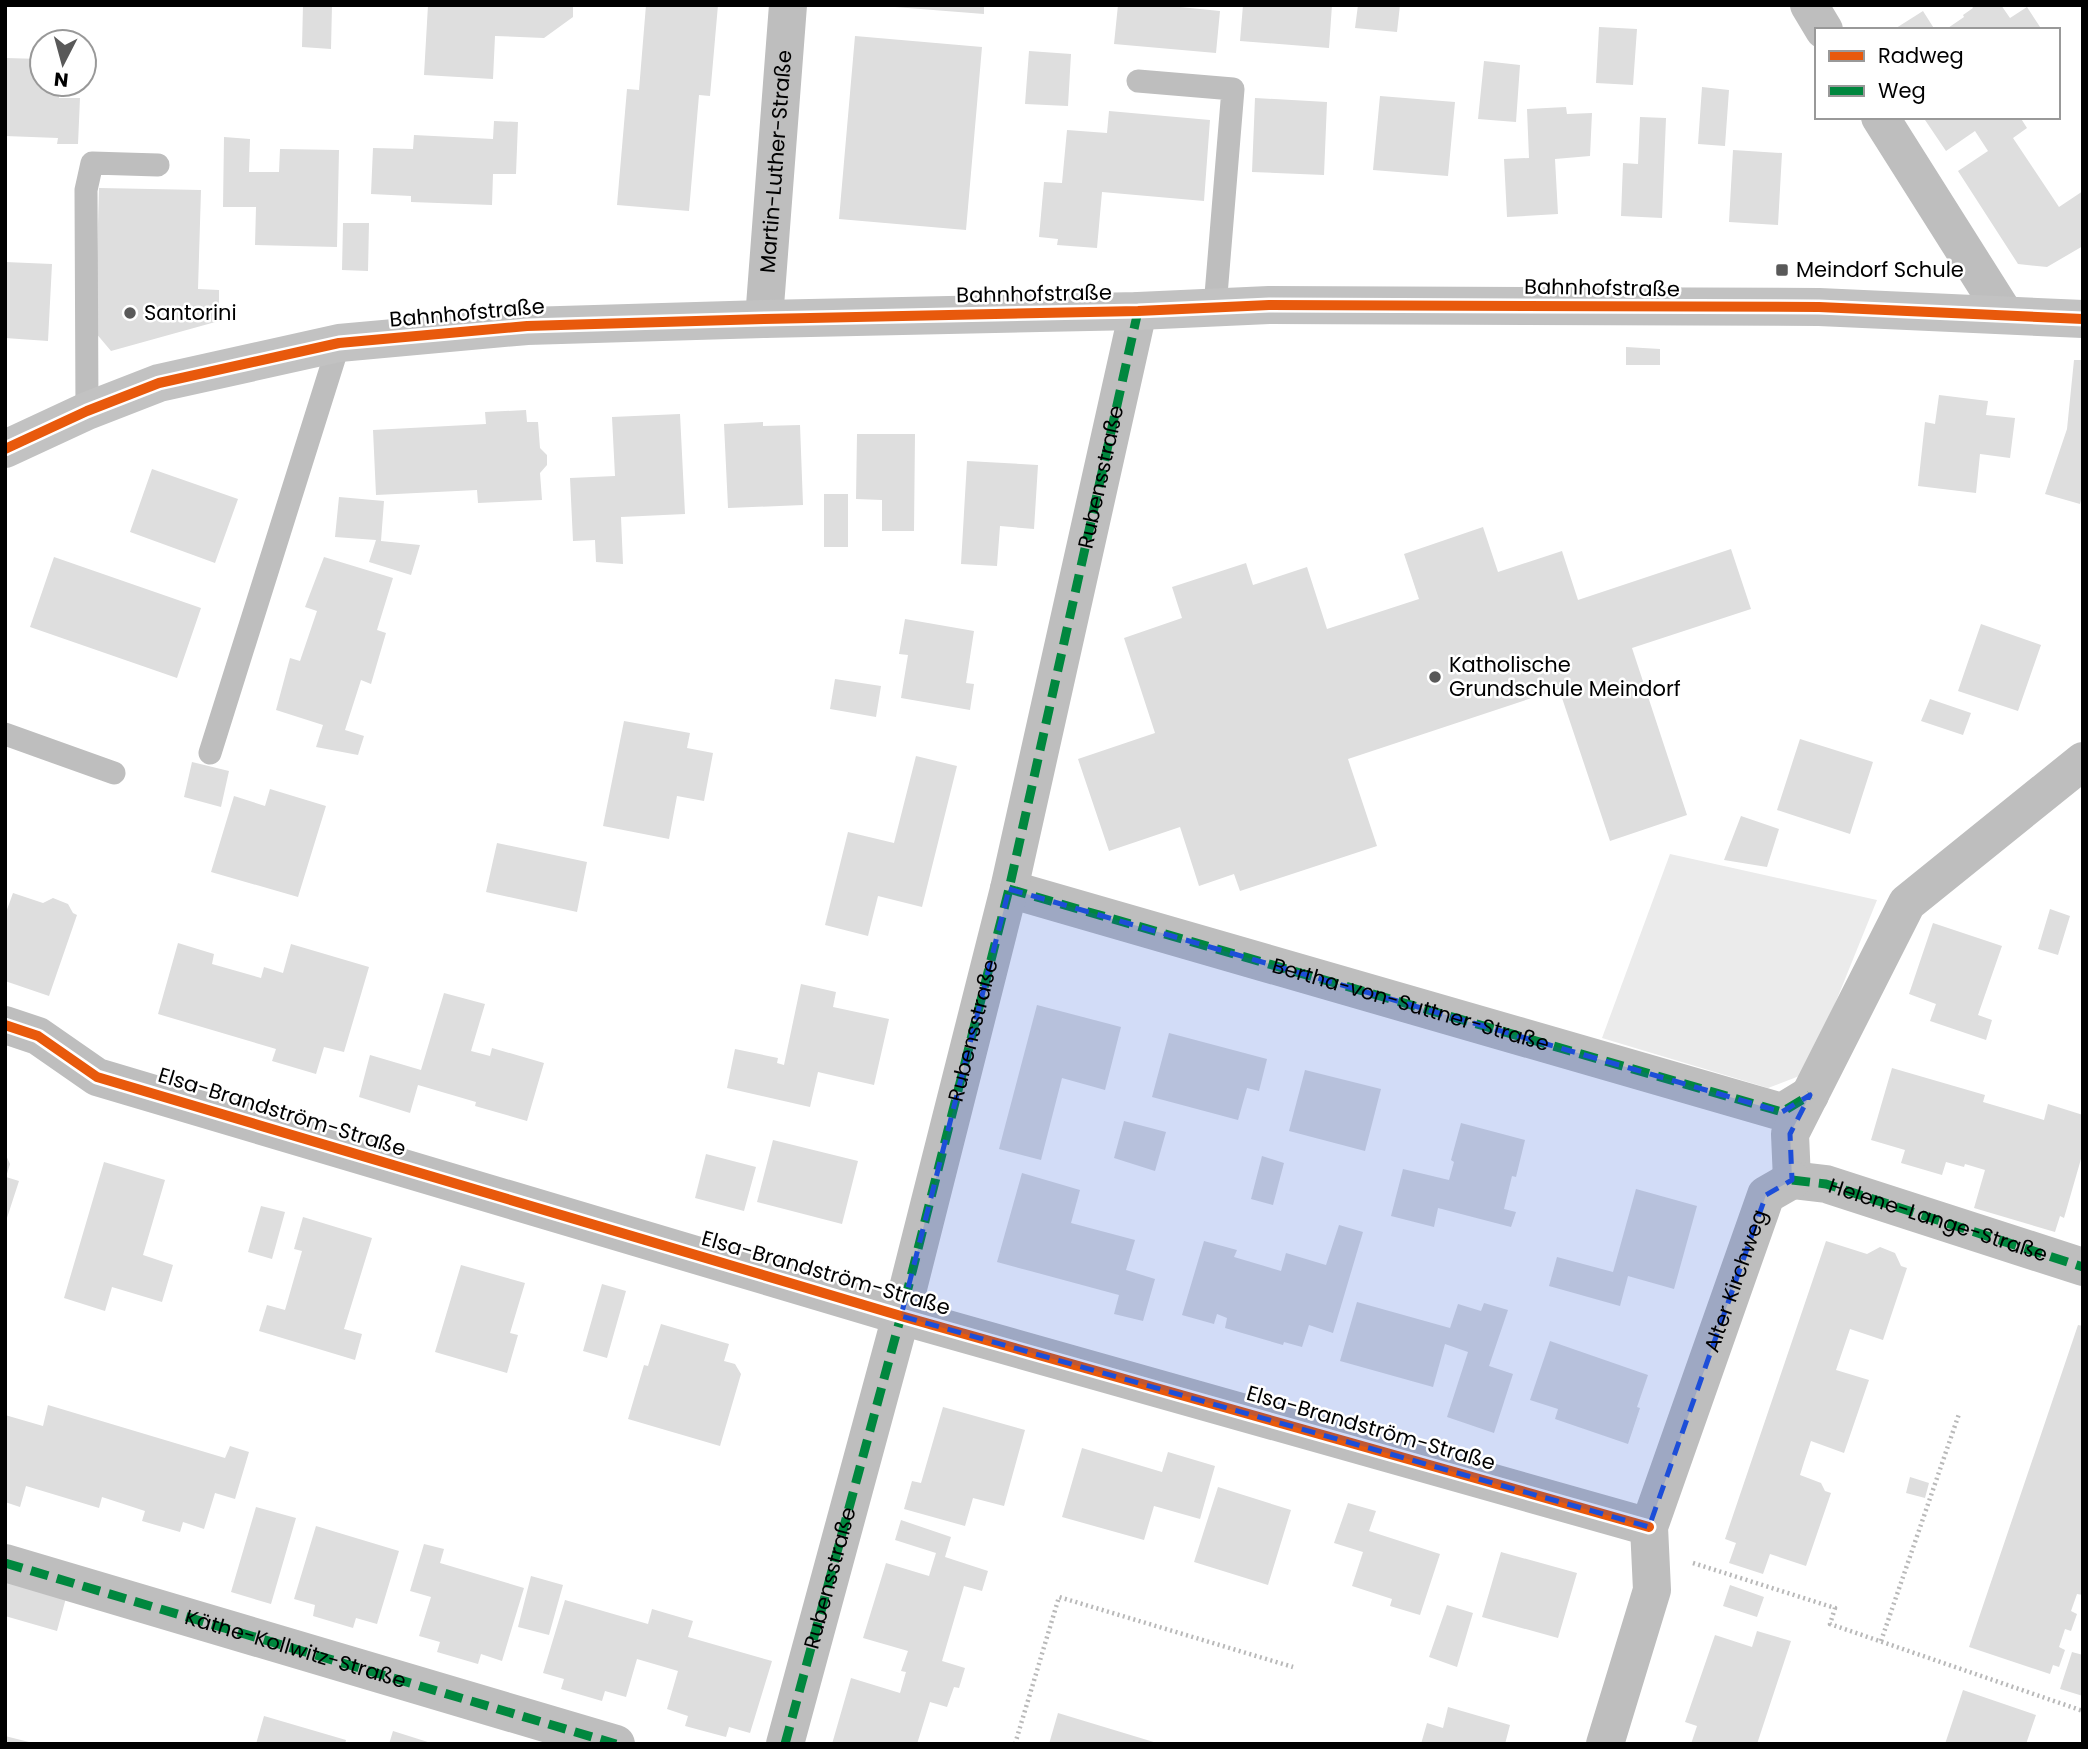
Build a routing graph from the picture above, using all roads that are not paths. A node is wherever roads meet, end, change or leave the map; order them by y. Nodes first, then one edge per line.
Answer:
1 (788, 5) edge
2 (1809, 5) edge
3 (1823, 28) edge
4 (1138, 81) dead end
5 (1881, 119) edge
6 (158, 165) dead end
7 (1215, 307) junction
8 (1138, 311) junction
9 (2005, 315) junction
10 (764, 318) junction
11 (2083, 319) edge
12 (339, 343) junction
13 (87, 411) junction
14 (5, 449) edge
15 (5, 734) edge
16 (211, 753) dead end
17 (2083, 761) edge
18 (114, 773) dead end
19 (1009, 889) junction
20 (5, 1025) edge
21 (1810, 1095) junction
22 (1792, 1180) junction
23 (2083, 1267) edge
24 (901, 1316) junction
25 (1649, 1538) junction
26 (5, 1563) edge
27 (594, 1741) edge
28 (785, 1744) edge
29 (1605, 1744) edge

1 - 10 street, Martin-Luther-Straße
2 - 3 street
4 - 7 lane
5 - 9 street
6 - 13 lane
7 - 8 main road, Bahnhofstraße
7 - 9 main road, Bahnhofstraße
8 - 10 main road, Bahnhofstraße
8 - 19 street, Rubensstraße
9 - 11 main road, Bahnhofstraße
10 - 12 main road, Bahnhofstraße
12 - 13 main road, Bahnhofstraße
12 - 16 lane
13 - 14 main road, Bahnhofstraße
15 - 18 lane
17 - 21 street
19 - 21 street, Bertha-von-Suttner-Straße
19 - 24 street, Rubensstraße
20 - 24 street, Elsa-Brandström-Straße
21 - 22 street
22 - 23 street, Helene-Lange-Straße
22 - 25 street, Alter Kirchweg
24 - 25 street, Elsa-Brandström-Straße
24 - 28 street, Rubensstraße
25 - 29 street, Alter Kirchweg
26 - 27 street, Käthe-Kollwitz-Straße

